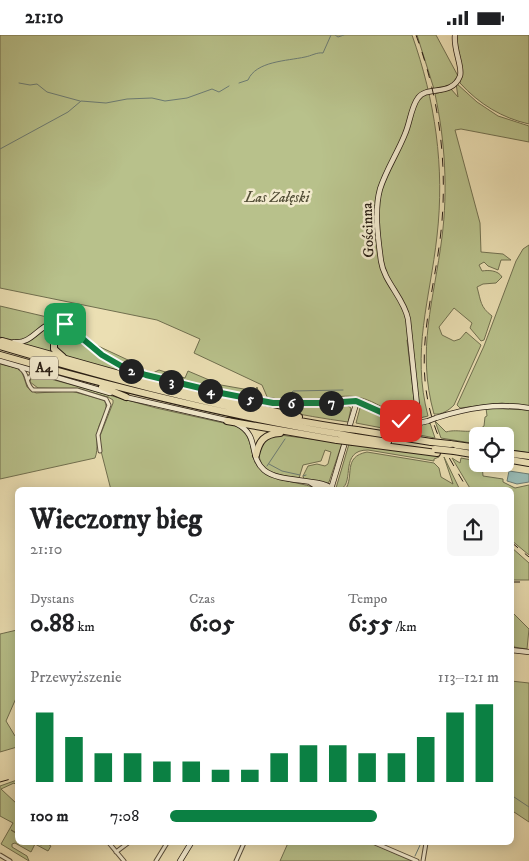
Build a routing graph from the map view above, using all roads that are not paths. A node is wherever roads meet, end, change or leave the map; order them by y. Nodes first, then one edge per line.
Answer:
1 (455, 35) edge
2 (76, 333) junction
3 (1, 342) edge
4 (0, 355) edge
5 (0, 361) edge
6 (68, 361) junction
7 (16, 366) junction
8 (44, 374) junction
9 (27, 380) junction
10 (87, 380) junction
11 (126, 397) junction
12 (356, 401) junction
13 (313, 403) junction
14 (347, 403) junction
15 (529, 408) edge
16 (354, 411) junction
17 (227, 421) junction
18 (309, 423) junction
19 (419, 424) junction
20 (291, 433) junction
21 (339, 434) junction
22 (355, 436) junction
23 (469, 447) edge
24 (100, 451) dead end
25 (469, 454) edge
26 (514, 454) edge
27 (256, 455) junction
28 (529, 456) edge
29 (514, 460) edge
30 (529, 463) edge
31 (311, 483) junction
32 (319, 487) edge
33 (328, 487) edge
34 (332, 487) edge
35 (529, 650) edge
36 (514, 651) edge
37 (111, 845) edge
38 (125, 845) edge
39 (166, 845) edge
40 (191, 845) edge
41 (243, 845) edge
42 (381, 845) edge
43 (426, 845) edge
44 (116, 852) junction
45 (0, 855) edge
46 (10, 861) edge
47 (124, 861) edge
48 (156, 861) edge
49 (180, 861) edge
50 (236, 861) edge
51 (417, 861) edge
52 (424, 861) edge

1 - 19 street, Gościnna
2 - 3 street
2 - 6 highway
2 - 13 street
3 - 6 highway
3 - 18 highway, A4
4 - 10 highway, A4
5 - 7 street
6 - 18 highway
7 - 8 street
7 - 9 street
8 - 9 street
8 - 11 street
9 - 24 street
10 - 11 highway
10 - 21 highway, A4
11 - 17 street
12 - 13 street
12 - 14 street
12 - 16 street
12 - 19 street
13 - 14 street
14 - 16 street
15 - 19 street, bridge
16 - 34 street
17 - 20 highway
17 - 27 street
18 - 21 highway, A4
20 - 21 highway
20 - 27 highway
21 - 22 highway, bridge
21 - 22 highway, A4, bridge
22 - 23 highway, A4, bridge
22 - 25 highway, bridge
26 - 28 highway
27 - 31 street
29 - 30 highway
31 - 32 street
31 - 33 street
35 - 36 street
37 - 44 street
38 - 44 street
39 - 48 street
40 - 49 street
41 - 50 street
42 - 51 street
43 - 52 street
44 - 47 street
45 - 46 street

